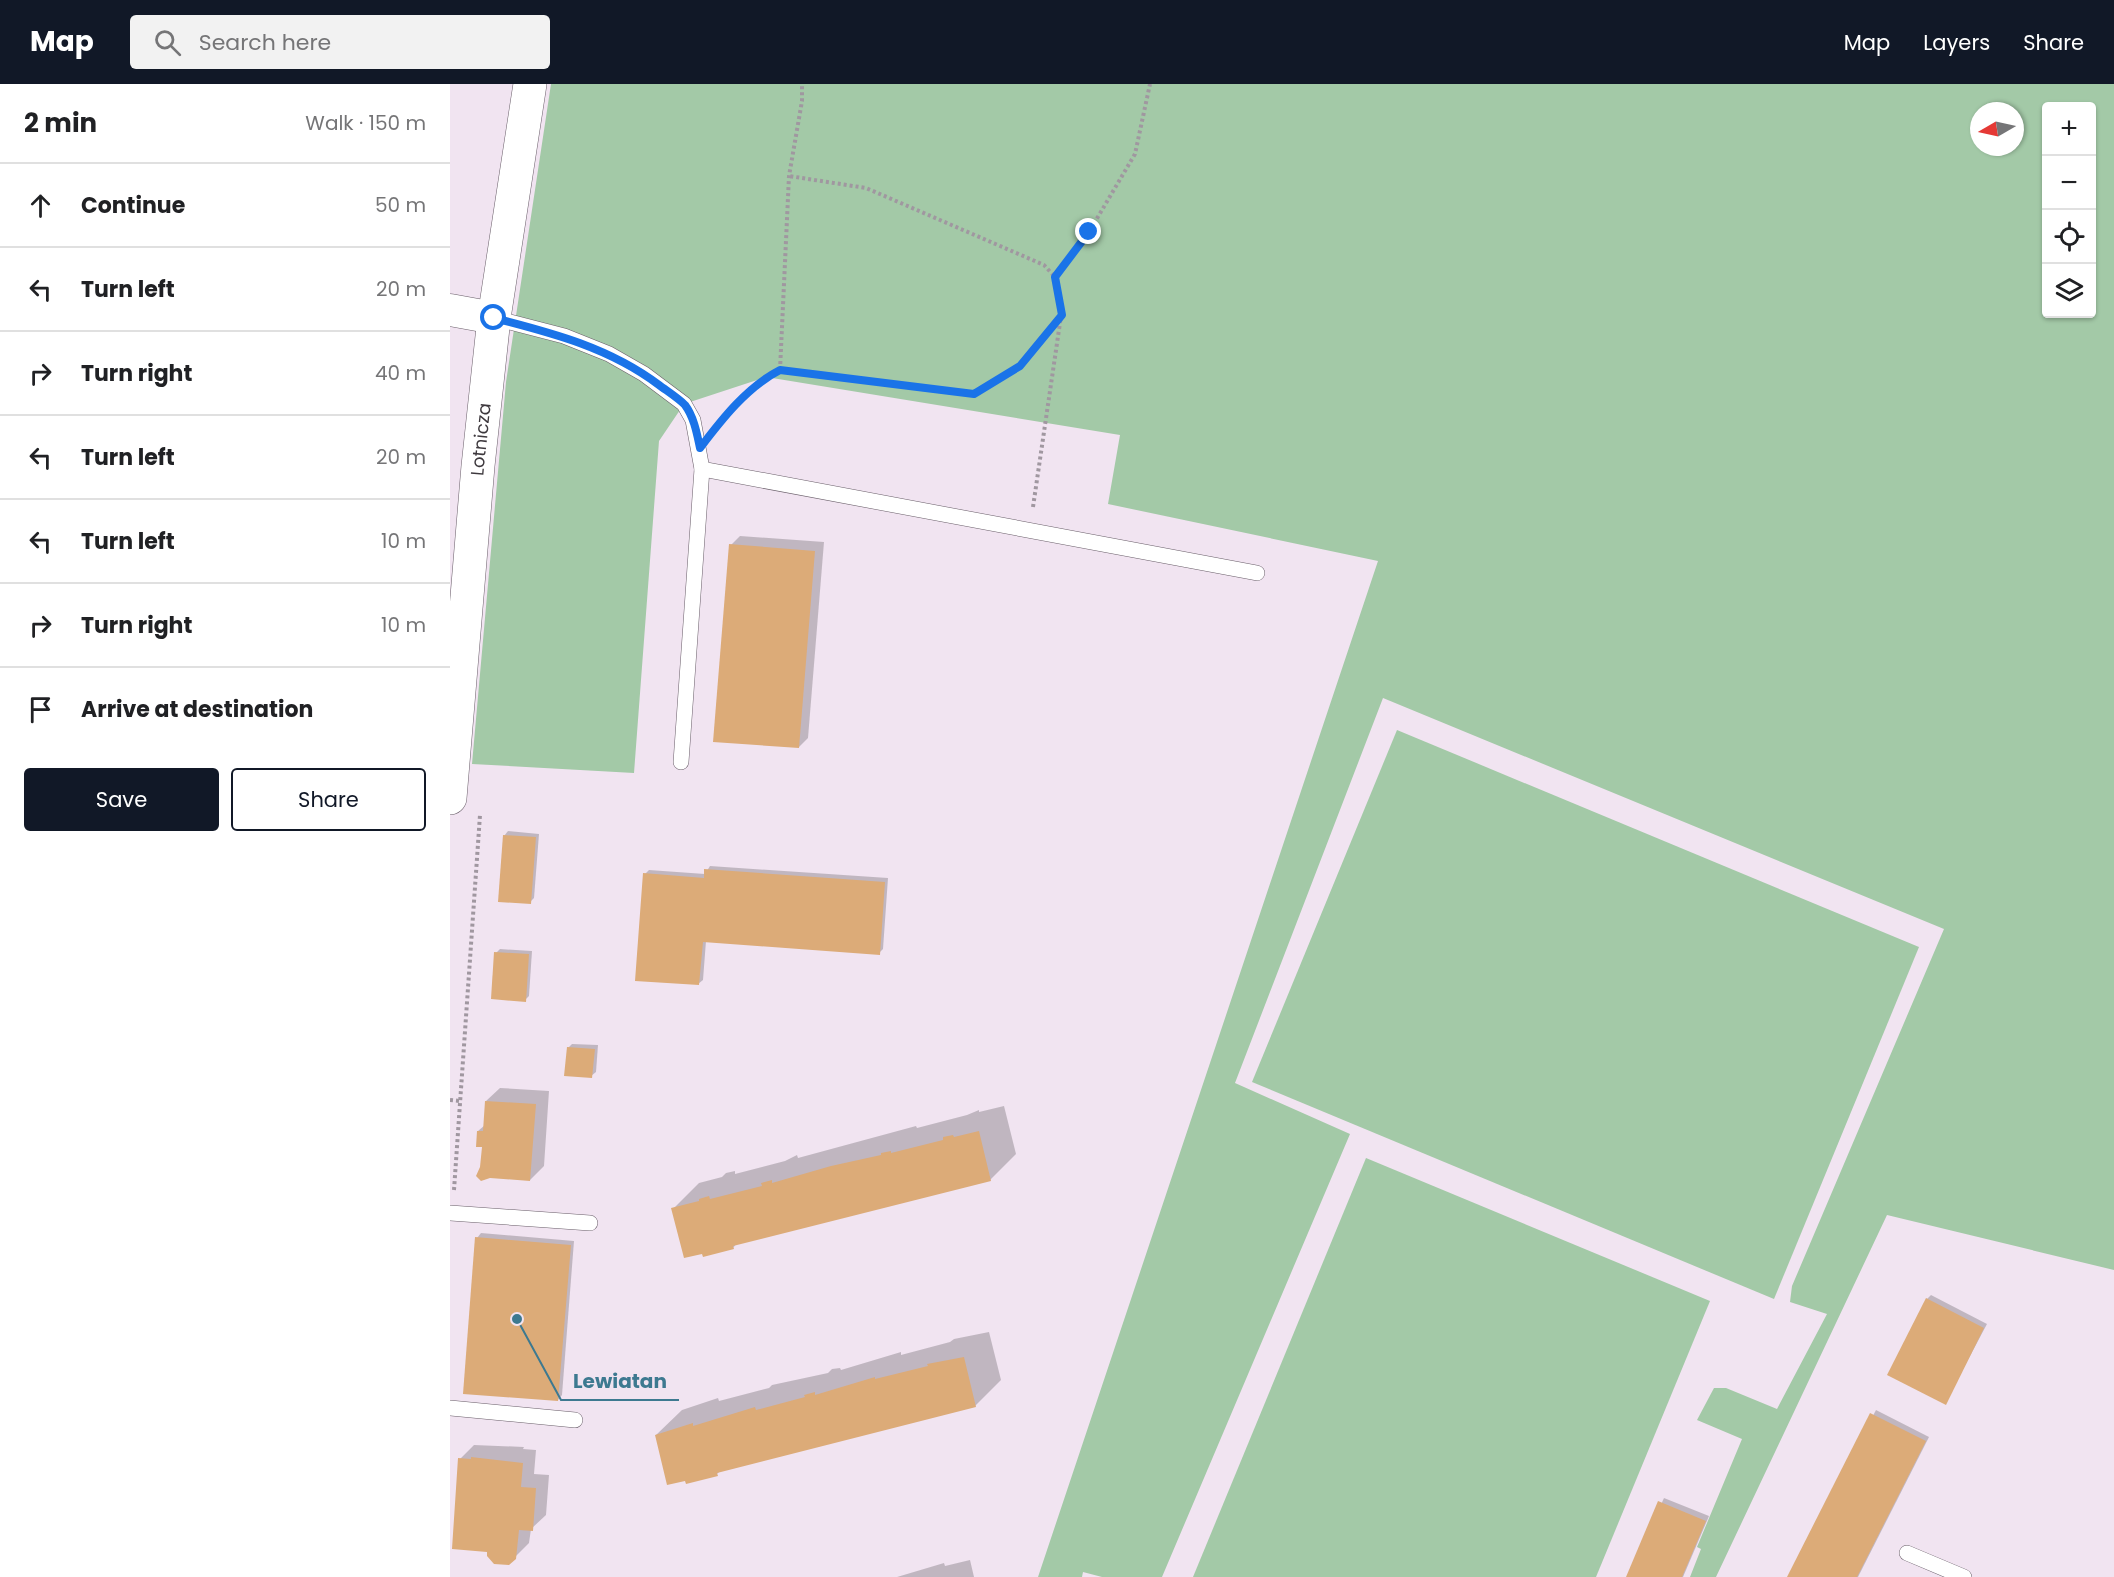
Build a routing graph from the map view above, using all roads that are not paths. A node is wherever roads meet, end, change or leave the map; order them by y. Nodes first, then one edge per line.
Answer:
1 (530, 84) edge
2 (450, 310) edge
3 (494, 318) junction
4 (702, 469) junction
5 (1257, 573) dead end
6 (681, 762) dead end
7 (450, 798) edge
8 (450, 1213) edge
9 (590, 1222) dead end
10 (450, 1408) edge
11 (575, 1420) dead end
12 (1907, 1553) dead end
13 (1964, 1577) edge

1 - 3 street, Lotnicza
2 - 3 street
3 - 4 lane
3 - 7 street, Lotnicza
4 - 5 lane
4 - 6 lane
8 - 9 lane
10 - 11 lane
12 - 13 lane

